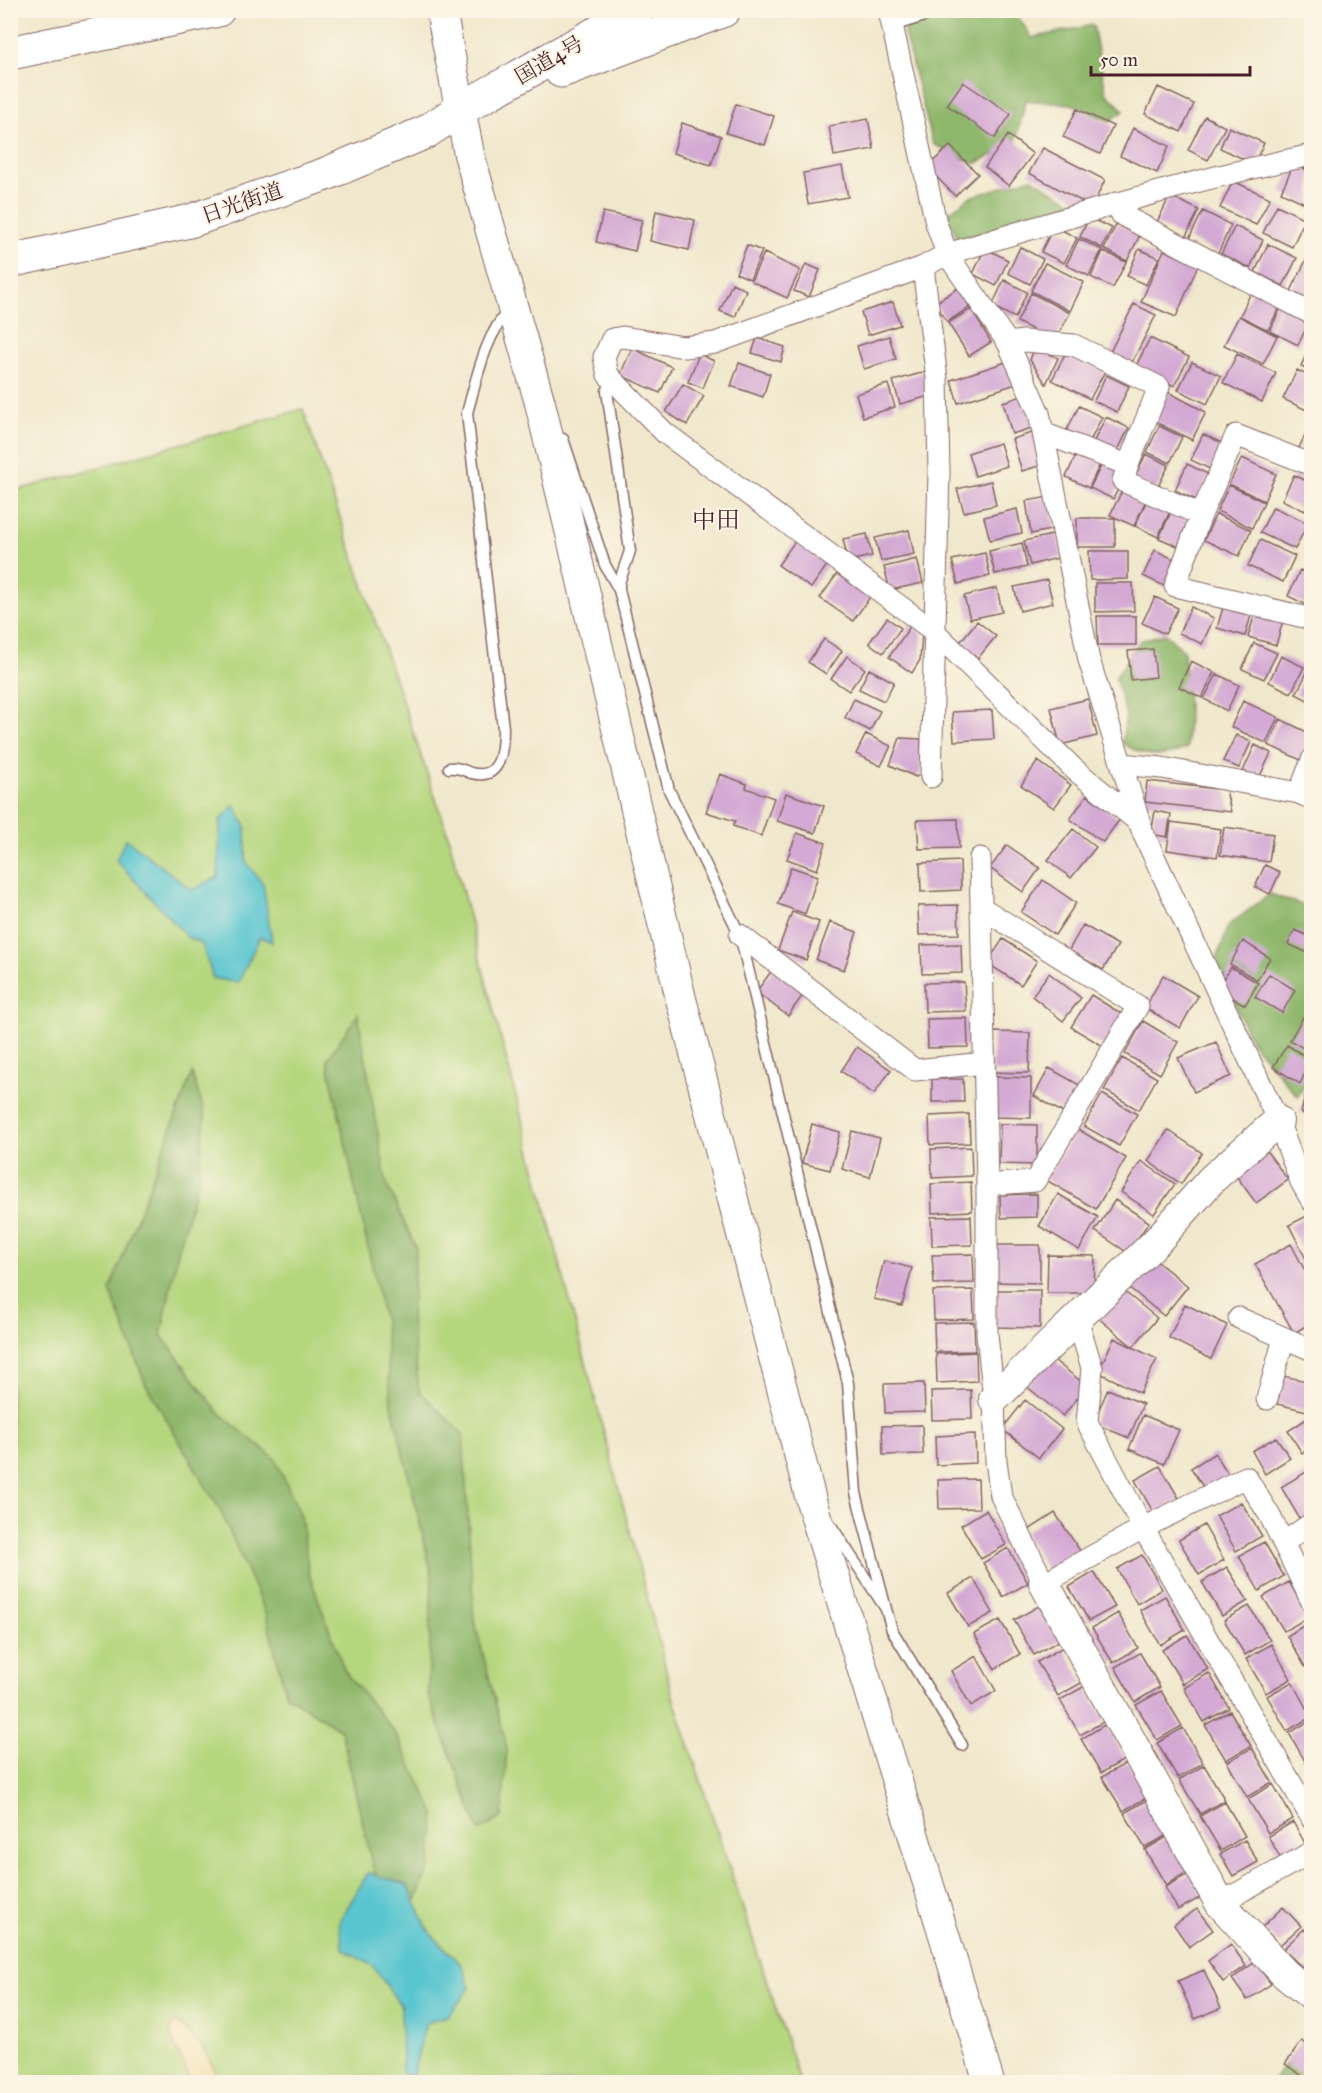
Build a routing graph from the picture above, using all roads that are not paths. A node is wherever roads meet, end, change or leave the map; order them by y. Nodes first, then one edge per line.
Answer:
1 (218, 10) edge
2 (441, 10) edge
3 (638, 10) edge
4 (724, 10) edge
5 (943, 10) edge
6 (891, 18) edge
7 (10, 53) edge
8 (461, 109) junction
9 (1311, 155) edge
10 (1116, 203) junction
11 (947, 254) junction
12 (10, 261) edge
13 (923, 267) junction
14 (512, 306) junction
15 (1311, 314) edge
16 (1008, 343) junction
17 (614, 382) junction
18 (540, 403) junction
19 (1043, 433) junction
20 (1128, 465) junction
21 (1311, 465) edge
22 (1201, 515) junction
23 (620, 590) junction
24 (1311, 620) edge
25 (935, 632) junction
26 (1311, 760) edge
27 (1122, 764) junction
28 (449, 768) dead end
29 (931, 777) dead end
30 (1305, 796) edge
31 (1140, 823) junction
32 (980, 858) dead end
33 (982, 908) junction
34 (740, 935) junction
35 (984, 1063) junction
36 (1278, 1121) junction
37 (1306, 1182) edge
38 (987, 1185) junction
39 (1311, 1201) edge
40 (1077, 1318) junction
41 (1239, 1318) dead end
42 (1284, 1338) junction
43 (1311, 1350) edge
44 (994, 1399) junction
45 (1267, 1399) dead end
46 (812, 1504) junction
47 (1311, 1523) edge
48 (1143, 1527) junction
49 (1283, 1543) junction
50 (1044, 1583) junction
51 (1311, 1602) edge
52 (886, 1609) junction
53 (962, 1745) dead end
54 (1311, 1820) edge
55 (1311, 1852) edge
56 (1220, 1903) junction
57 (1311, 1996) edge
58 (989, 2082) edge

1 - 7 highway
2 - 8 street
3 - 8 highway, 国道4号
4 - 8 highway
5 - 6 lane
6 - 11 street
8 - 12 highway, 日光街道
8 - 14 street
9 - 10 street
10 - 11 street
10 - 15 street
11 - 13 street
11 - 16 street
13 - 17 street
13 - 25 street
14 - 18 street
14 - 28 lane
16 - 19 street
16 - 20 street
17 - 23 lane
17 - 25 street
18 - 23 lane
18 - 46 street
19 - 20 street
19 - 27 street
20 - 22 street
21 - 22 street
22 - 24 street
23 - 34 lane
25 - 29 street
25 - 31 street
26 - 30 street
27 - 30 street
27 - 31 street
31 - 36 street
32 - 33 street
33 - 35 street
33 - 38 street
34 - 35 street
34 - 52 lane
35 - 38 street
36 - 37 street
36 - 40 street
37 - 39 street
38 - 44 street
40 - 44 street
40 - 48 street
41 - 42 street
42 - 43 street
42 - 45 street
44 - 50 street
46 - 52 lane
46 - 58 street
47 - 49 street
48 - 49 street
48 - 50 street
48 - 54 street
49 - 51 street
50 - 56 street
52 - 53 lane
55 - 56 street
56 - 57 street

